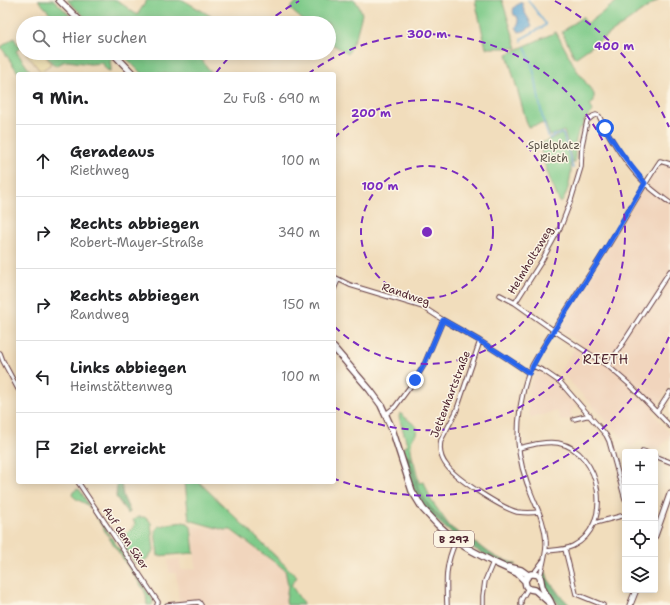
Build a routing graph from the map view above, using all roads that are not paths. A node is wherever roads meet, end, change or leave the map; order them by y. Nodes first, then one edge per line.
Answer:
1 (59, 0) edge
2 (75, 16) edge
3 (119, 60) edge
4 (131, 72) edge
5 (670, 164) edge
6 (645, 183) junction
7 (670, 203) edge
8 (670, 271) edge
9 (338, 280) joint
10 (336, 284) edge
11 (500, 295) dead end
12 (515, 303) junction
13 (443, 320) junction
14 (554, 330) junction
15 (480, 341) junction
16 (336, 350) edge
17 (0, 353) edge
18 (533, 366) junction
19 (608, 366) junction
20 (529, 373) junction
21 (16, 385) edge
22 (670, 392) edge
23 (657, 412) junction
24 (386, 414) junction
25 (590, 415) junction
26 (574, 419) dead end
27 (670, 426) edge
28 (519, 448) junction
29 (658, 457) edge
30 (670, 462) edge
31 (79, 484) edge
32 (622, 488) edge
33 (670, 494) edge
34 (539, 512) junction
35 (622, 516) edge
36 (658, 521) edge
37 (595, 523) junction
38 (456, 541) junction
39 (565, 549) junction
40 (546, 551) junction
41 (544, 560) junction
42 (493, 562) junction
43 (502, 566) junction
44 (531, 574) junction
45 (540, 576) junction
46 (525, 581) junction
47 (541, 585) junction
48 (528, 588) junction
49 (536, 590) junction
50 (635, 593) edge
51 (182, 604) edge
52 (157, 605) edge
53 (167, 605) edge
54 (201, 605) edge
55 (447, 605) edge
56 (483, 605) edge
57 (521, 605) edge
58 (552, 605) edge
59 (603, 605) edge
60 (630, 605) edge

1 - 2 main road
3 - 4 main road
5 - 6 street
6 - 7 street
6 - 12 street, Helmholtzweg
6 - 14 street
8 - 19 street
9 - 10 street
9 - 13 street, Randweg
11 - 12 street
12 - 14 street
13 - 15 street, Randweg
13 - 24 street
14 - 18 street
14 - 19 street
15 - 20 street, Randweg
15 - 34 street, Jettenhartstraße
16 - 24 main road, B 297
17 - 21 street
18 - 20 street
18 - 25 street
19 - 23 street
20 - 28 street
22 - 23 street
23 - 27 street
24 - 38 main road, B 297
25 - 26 street
25 - 32 street
28 - 34 street
28 - 37 street
29 - 30 street
31 - 52 street, Auf dem Säer
33 - 36 street
34 - 40 street
35 - 37 street
37 - 39 street
38 - 42 main road, B 297
38 - 55 street
39 - 40 street
39 - 59 street
40 - 41 street
41 - 44 street
41 - 45 street
42 - 43 main road, B 297
42 - 56 street
43 - 44 main road, B 297
43 - 46 main road, B 297
44 - 45 main road, B 297
44 - 46 main road
45 - 47 main road
46 - 48 main road
47 - 49 main road
47 - 58 main road
48 - 49 main road
48 - 57 street
49 - 58 main road
50 - 60 street
51 - 53 street
51 - 54 street

